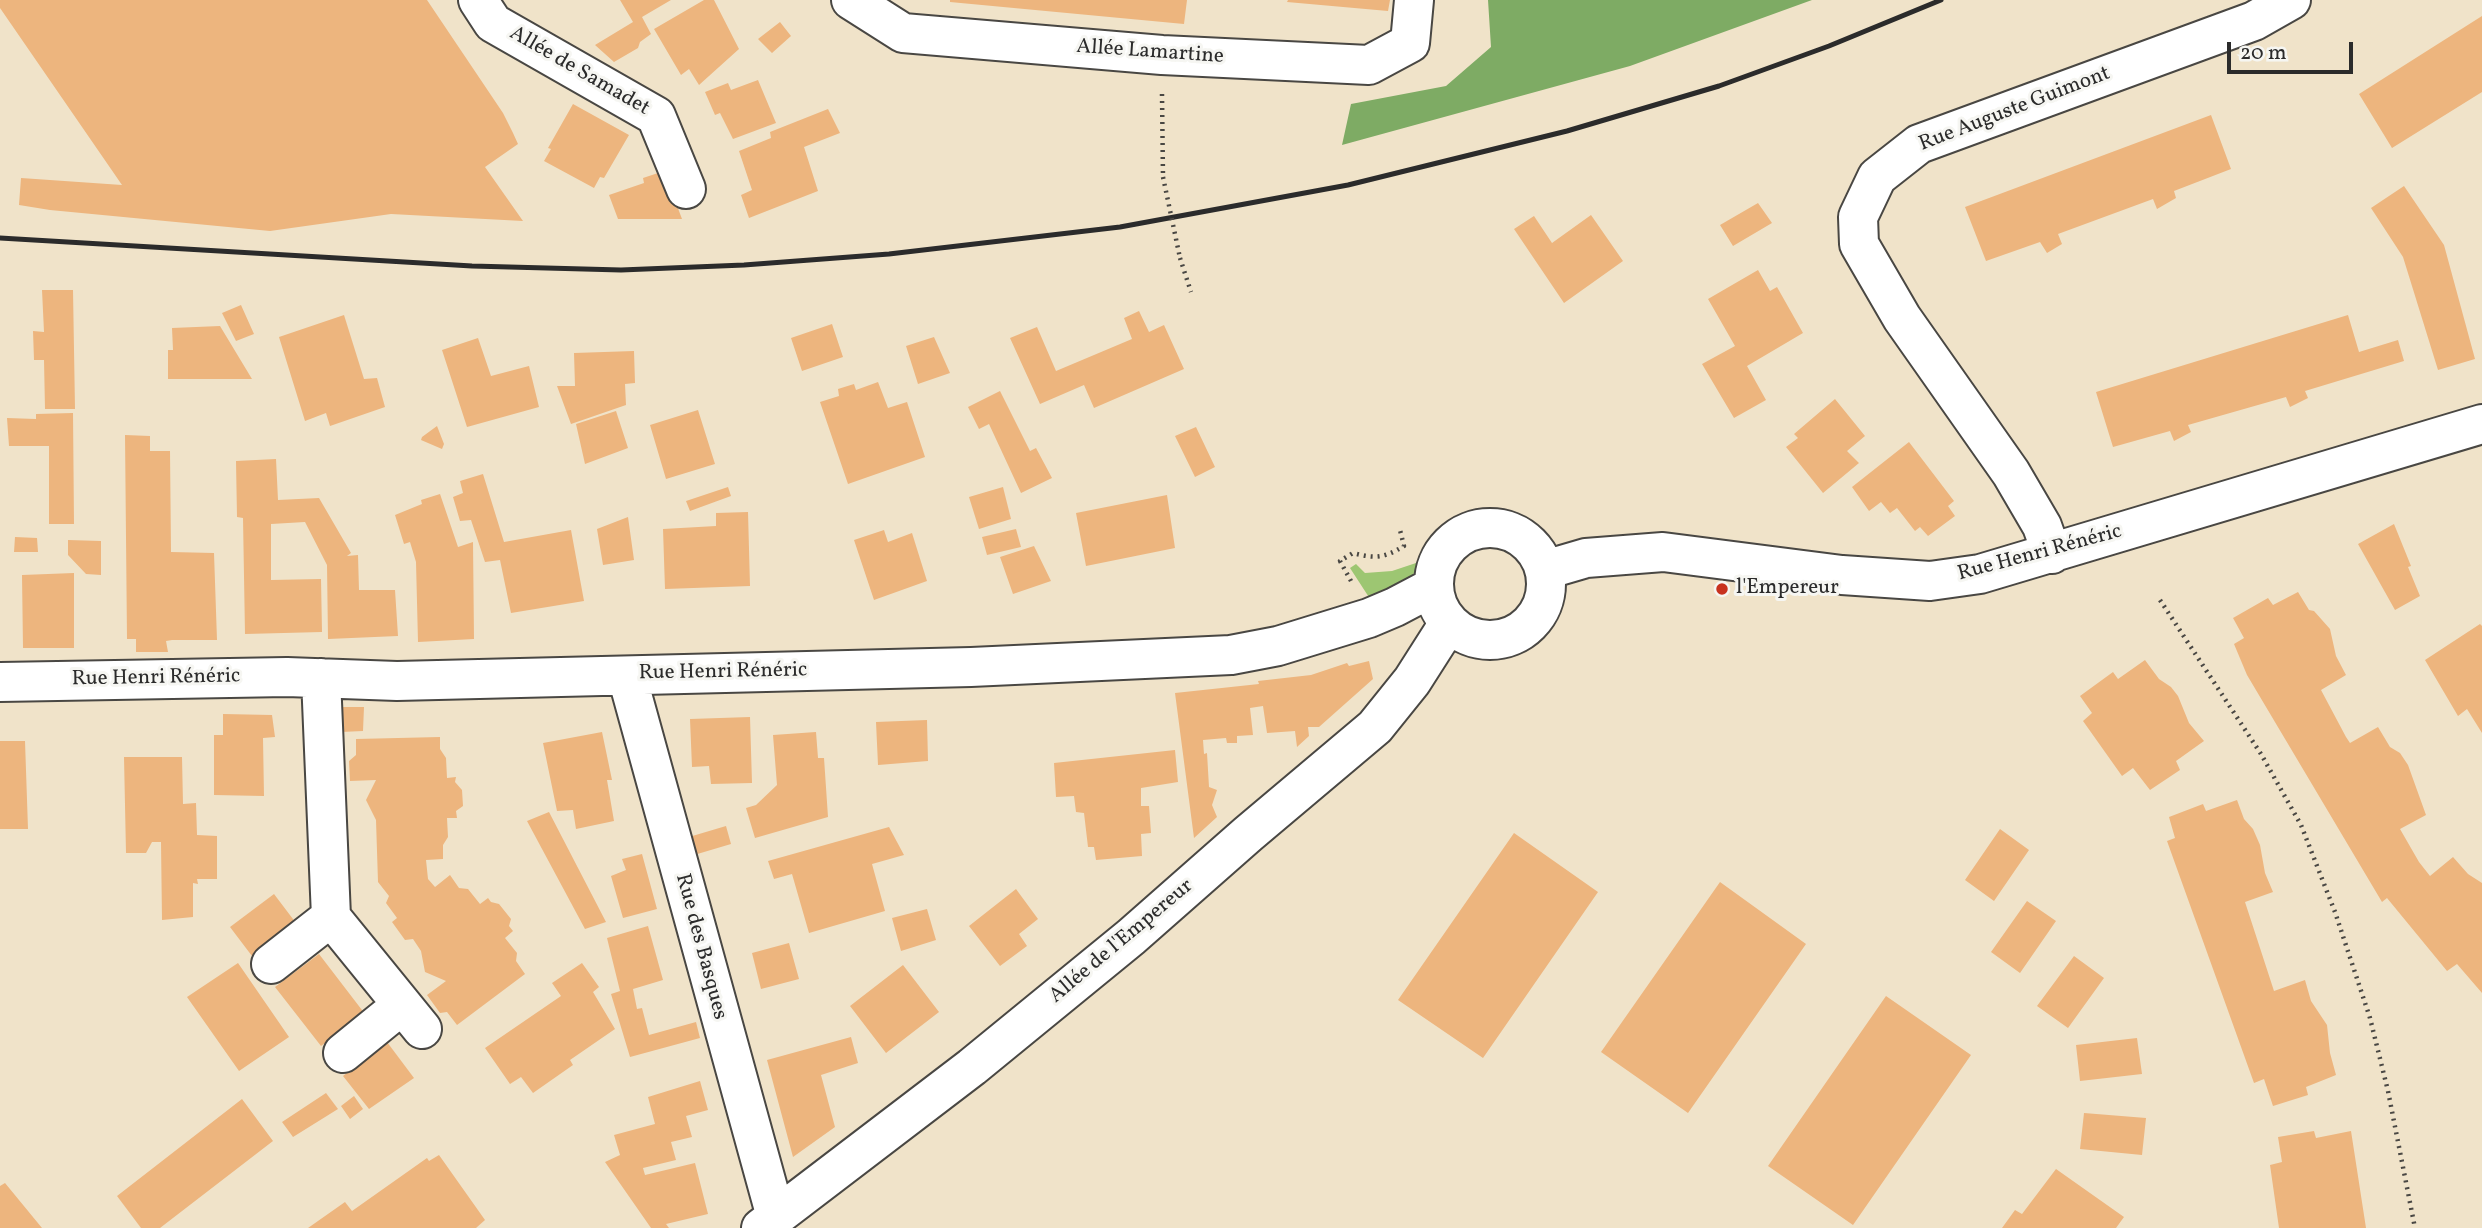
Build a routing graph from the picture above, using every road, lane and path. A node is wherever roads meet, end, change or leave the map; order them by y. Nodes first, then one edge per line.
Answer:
1 (478, 0) edge
2 (851, 0) edge
3 (1414, 0) edge
4 (2291, 0) edge
5 (1161, 138) dead end
6 (686, 190) dead end
7 (1191, 292) dead end
8 (2482, 424) edge
9 (1400, 530) dead end
10 (2052, 554) junction
11 (1545, 570) junction
12 (1354, 585) dead end
13 (1433, 587) junction
14 (2160, 600) dead end
15 (1449, 623) junction
16 (626, 676) junction
17 (320, 678) junction
18 (0, 682) edge
19 (331, 917) junction
20 (271, 964) dead end
21 (344, 1053) dead end
22 (768, 1223) edge
23 (2415, 1228) edge

1 - 6 street, Allée de Samadet
2 - 3 street, Allée Lamartine
4 - 10 street, Rue Auguste Guimont
5 - 7 path, bridge
8 - 10 street, Rue Henri Rénéric
9 - 12 path
10 - 11 street, Rue Henri Rénéric
11 - 13 street
11 - 15 street
13 - 15 street
13 - 16 street, Rue Henri Rénéric
14 - 23 path
15 - 22 street, Allée de l'Empereur
16 - 17 street, Rue Henri Rénéric
16 - 22 street, Rue des Basques
17 - 18 street, Rue Henri Rénéric
17 - 19 street
19 - 20 street
19 - 21 street

